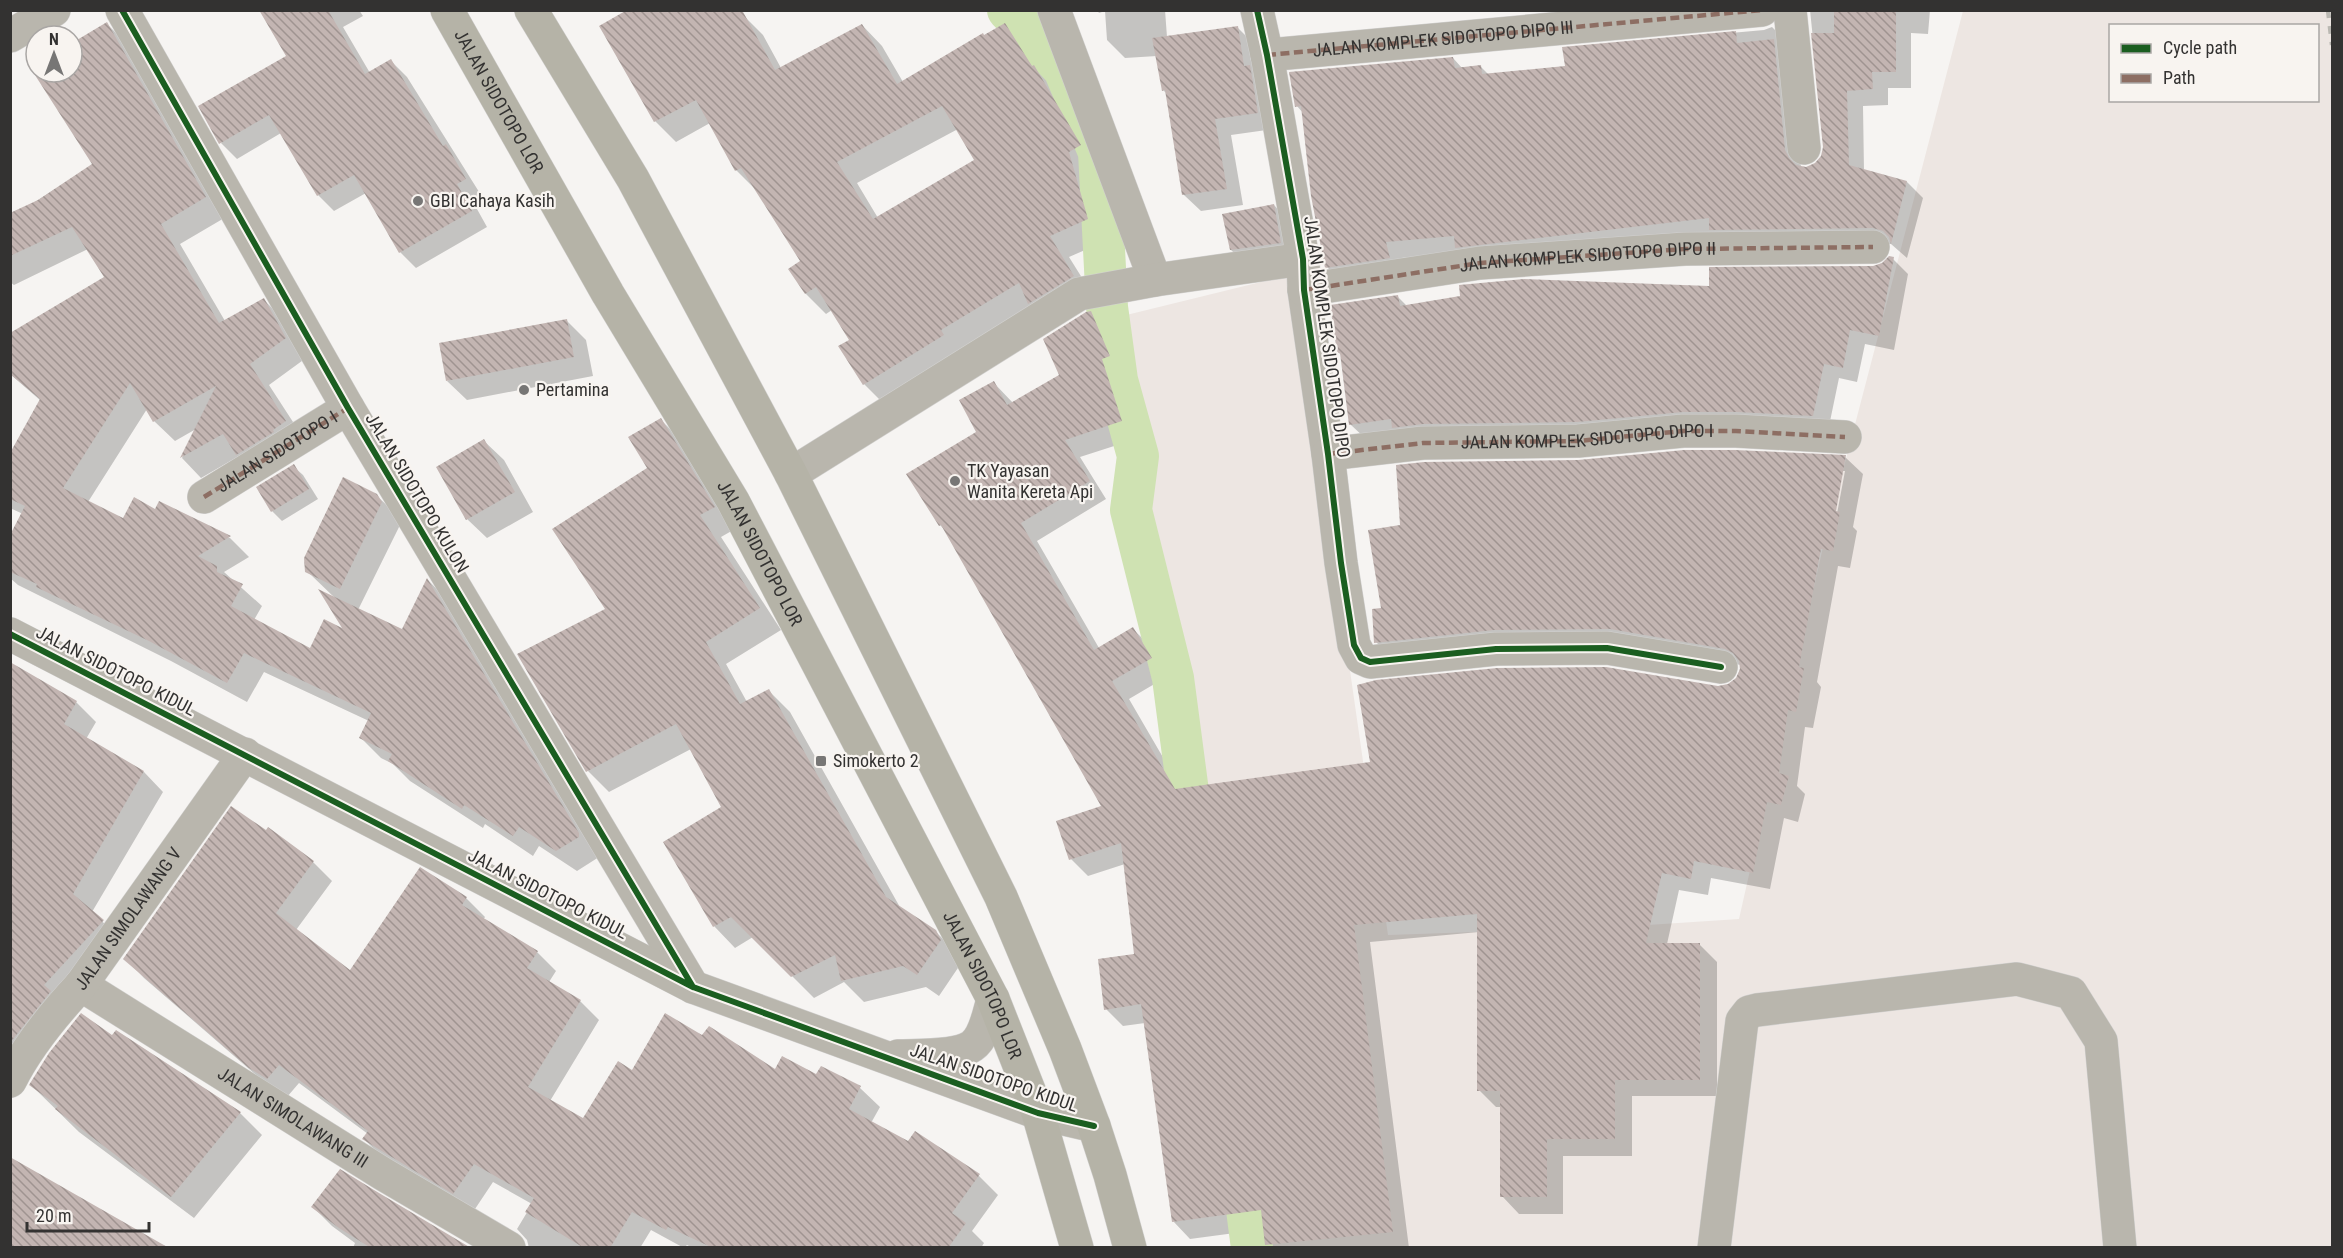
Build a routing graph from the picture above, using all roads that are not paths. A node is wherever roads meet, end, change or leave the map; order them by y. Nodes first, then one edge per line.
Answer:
1 (54, 10) edge
2 (122, 10) edge
3 (447, 10) edge
4 (531, 10) edge
5 (1054, 10) edge
6 (1257, 10) edge
7 (1762, 10) edge
8 (1790, 10) edge
9 (10, 36) edge
10 (1267, 55) junction
11 (1804, 148) dead end
12 (1873, 247) dead end
13 (1304, 274) junction
14 (1144, 283) junction
15 (348, 408) junction
16 (1845, 437) dead end
17 (1328, 454) junction
18 (791, 474) junction
19 (204, 497) dead end
20 (10, 634) edge
21 (1721, 667) dead end
22 (245, 754) junction
23 (81, 985) junction
24 (693, 987) junction
25 (993, 999) junction
26 (884, 1057) junction
27 (10, 1081) edge
28 (1038, 1113) junction
29 (1094, 1126) junction
30 (510, 1248) edge
31 (1077, 1248) edge
32 (1130, 1248) edge
33 (1714, 1248) edge
34 (2120, 1248) edge

1 - 9 street
2 - 15 street, JALAN SIDOTOPO KULON
3 - 25 highway, JALAN SIDOTOPO LOR
4 - 18 highway
5 - 14 street
6 - 10 street, JALAN KOMPLEK SIDOTOPO DIPO
7 - 10 street, JALAN KOMPLEK SIDOTOPO DIPO III
8 - 11 street
10 - 13 street, JALAN KOMPLEK SIDOTOPO DIPO
12 - 13 street, JALAN KOMPLEK SIDOTOPO DIPO II
13 - 14 street, JALAN KOMPLEK SIDOTOPO DIPO
13 - 17 street, JALAN KOMPLEK SIDOTOPO DIPO
14 - 18 street, JALAN KOMPLEK SIDOTOPO DIPO
15 - 19 street, JALAN SIDOTOPO I
15 - 24 street, JALAN SIDOTOPO KULON
16 - 17 street, JALAN KOMPLEK SIDOTOPO DIPO I
17 - 21 street, JALAN KOMPLEK SIDOTOPO DIPO
18 - 29 highway
20 - 22 street, JALAN SIDOTOPO KIDUL
22 - 23 street, JALAN SIMOLAWANG V
22 - 24 street, JALAN SIDOTOPO KIDUL
23 - 27 street, JALAN SIMOLAWANG V
23 - 30 street, JALAN SIMOLAWANG III
24 - 26 street, JALAN SIDOTOPO KIDUL
25 - 26 street, JALAN SIDOTOPO KIDUL
25 - 28 highway, JALAN SIDOTOPO LOR
26 - 28 street, JALAN SIDOTOPO KIDUL
28 - 29 street, JALAN SIDOTOPO KIDUL
28 - 31 highway, JALAN SIDOTOPO LOR
29 - 32 highway
33 - 34 street

